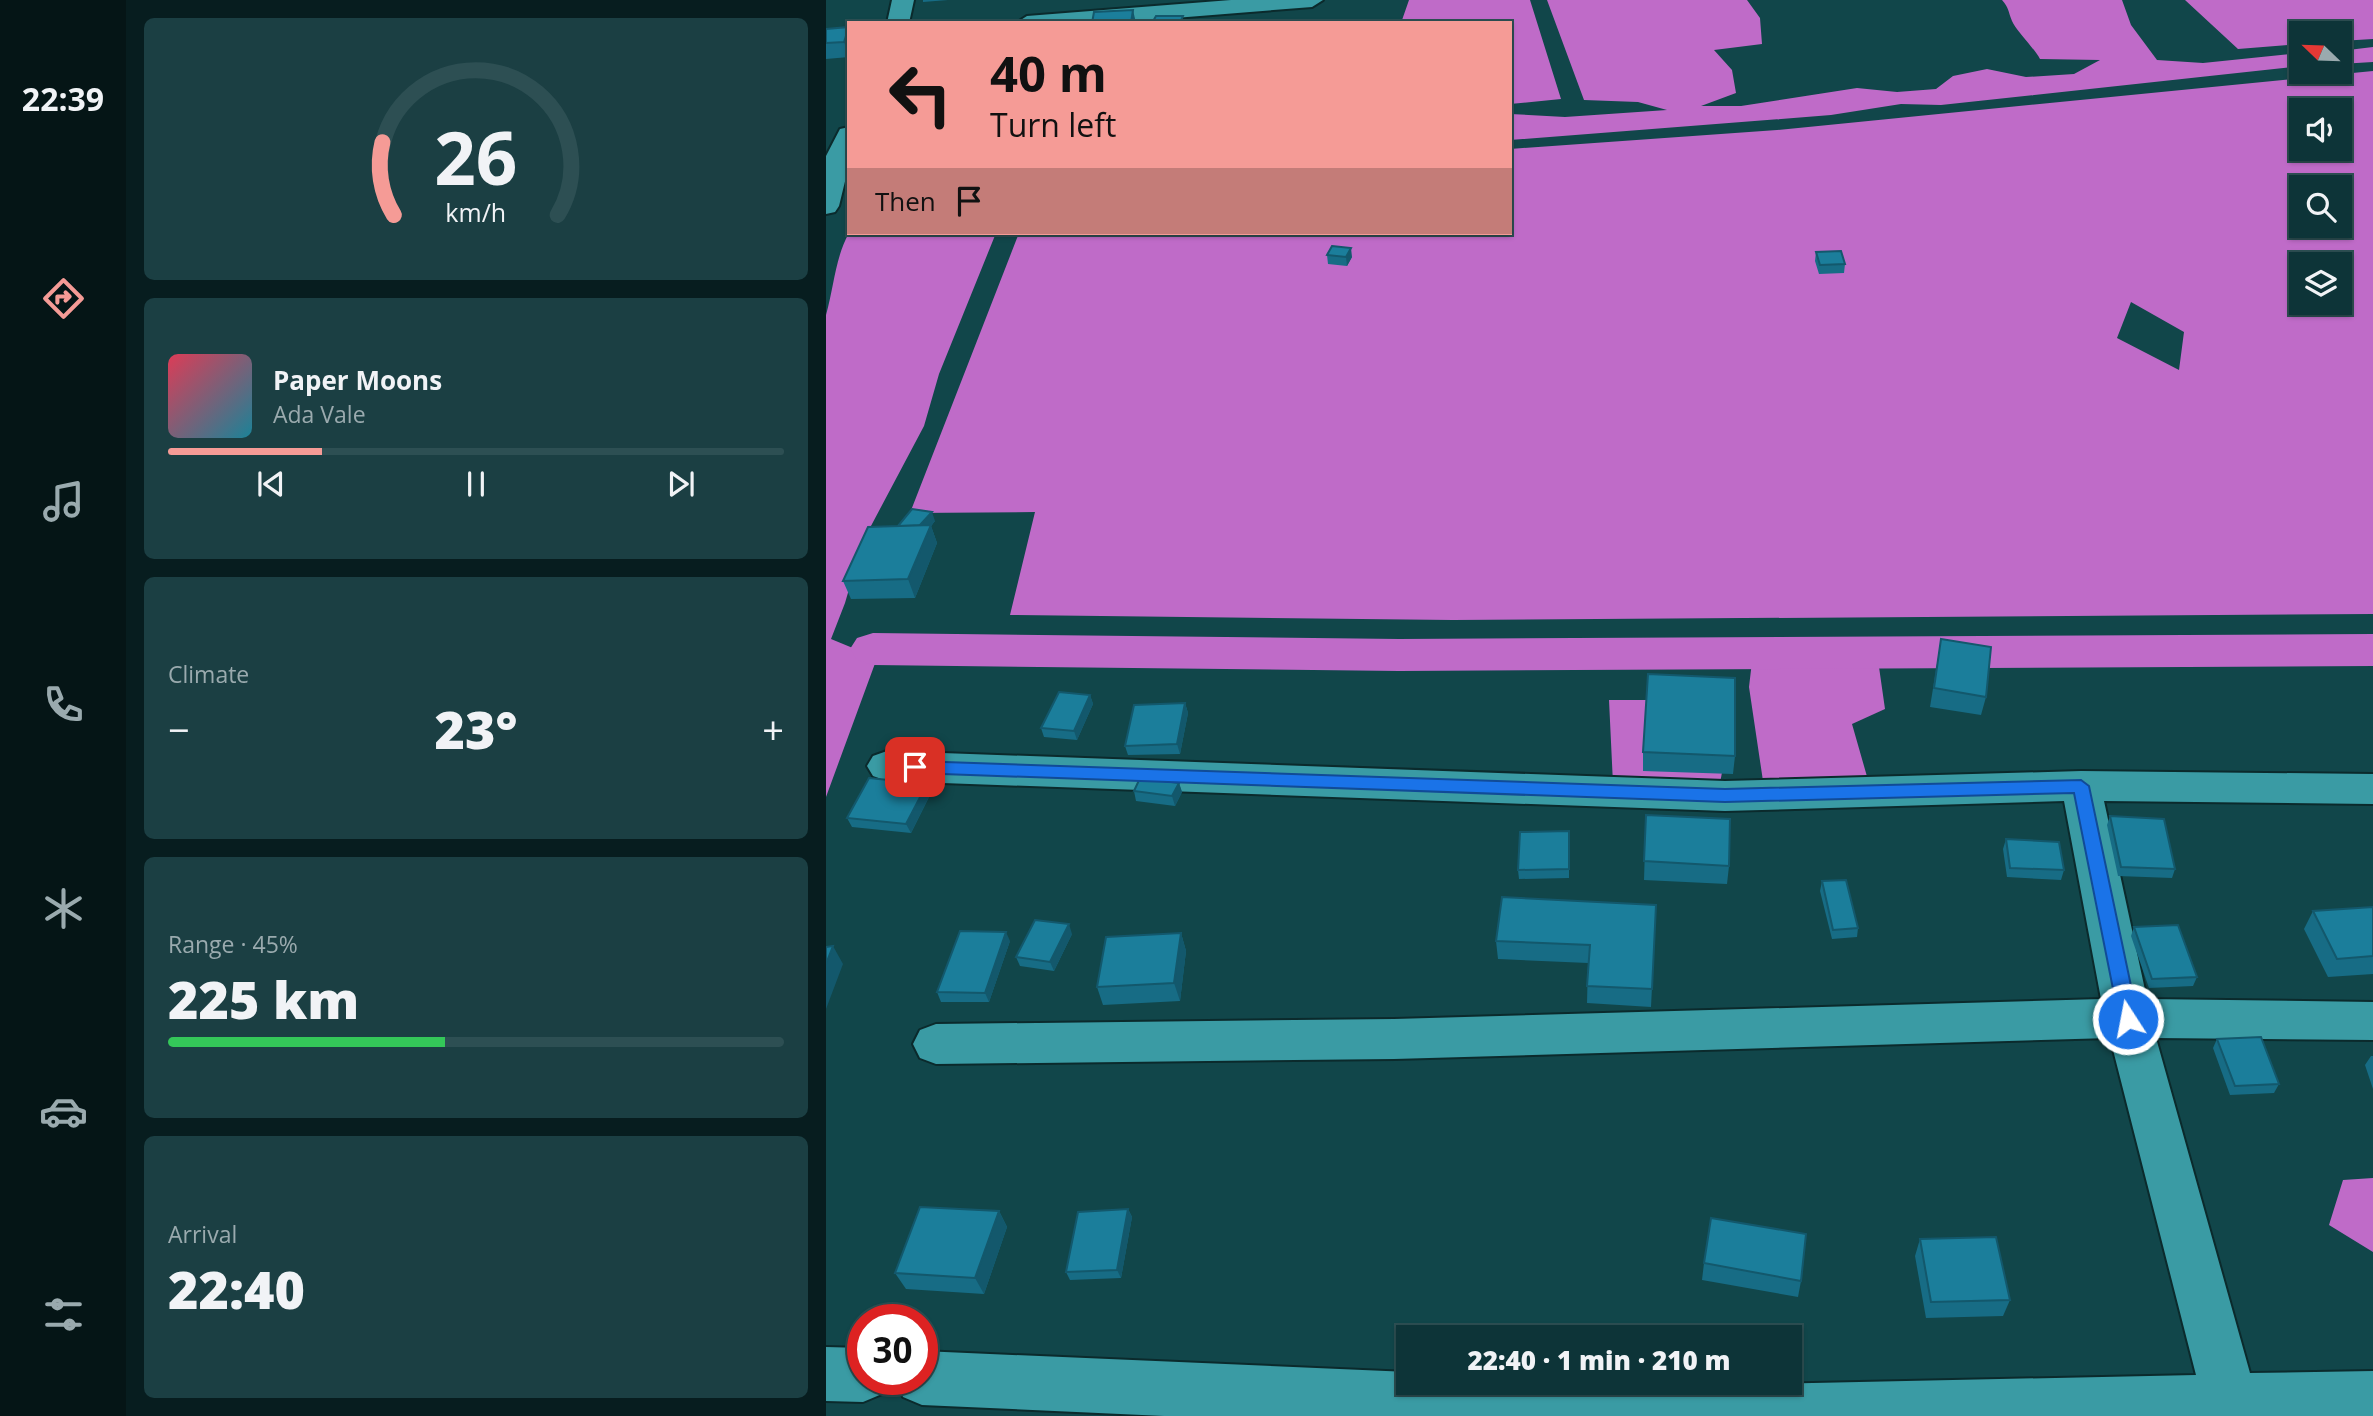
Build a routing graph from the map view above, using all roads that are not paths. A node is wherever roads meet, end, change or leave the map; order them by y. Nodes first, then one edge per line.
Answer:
1 (903, 0) edge
2 (1312, 0) edge
3 (898, 21) edge
4 (1052, 21) edge
5 (838, 148) edge
6 (829, 195) edge
7 (887, 766) dead end
8 (2081, 786) junction
9 (2373, 789) edge
10 (2128, 1019) junction
11 (2373, 1021) edge
12 (936, 1044) dead end
13 (826, 1374) edge
14 (847, 1375) edge
15 (938, 1379) edge
16 (2373, 1398) edge
17 (2230, 1402) junction

1 - 3 street
2 - 4 street
5 - 6 street
7 - 8 street
8 - 9 street
8 - 10 street
10 - 11 street
10 - 12 street
10 - 17 street
13 - 14 street
15 - 17 street
16 - 17 street

